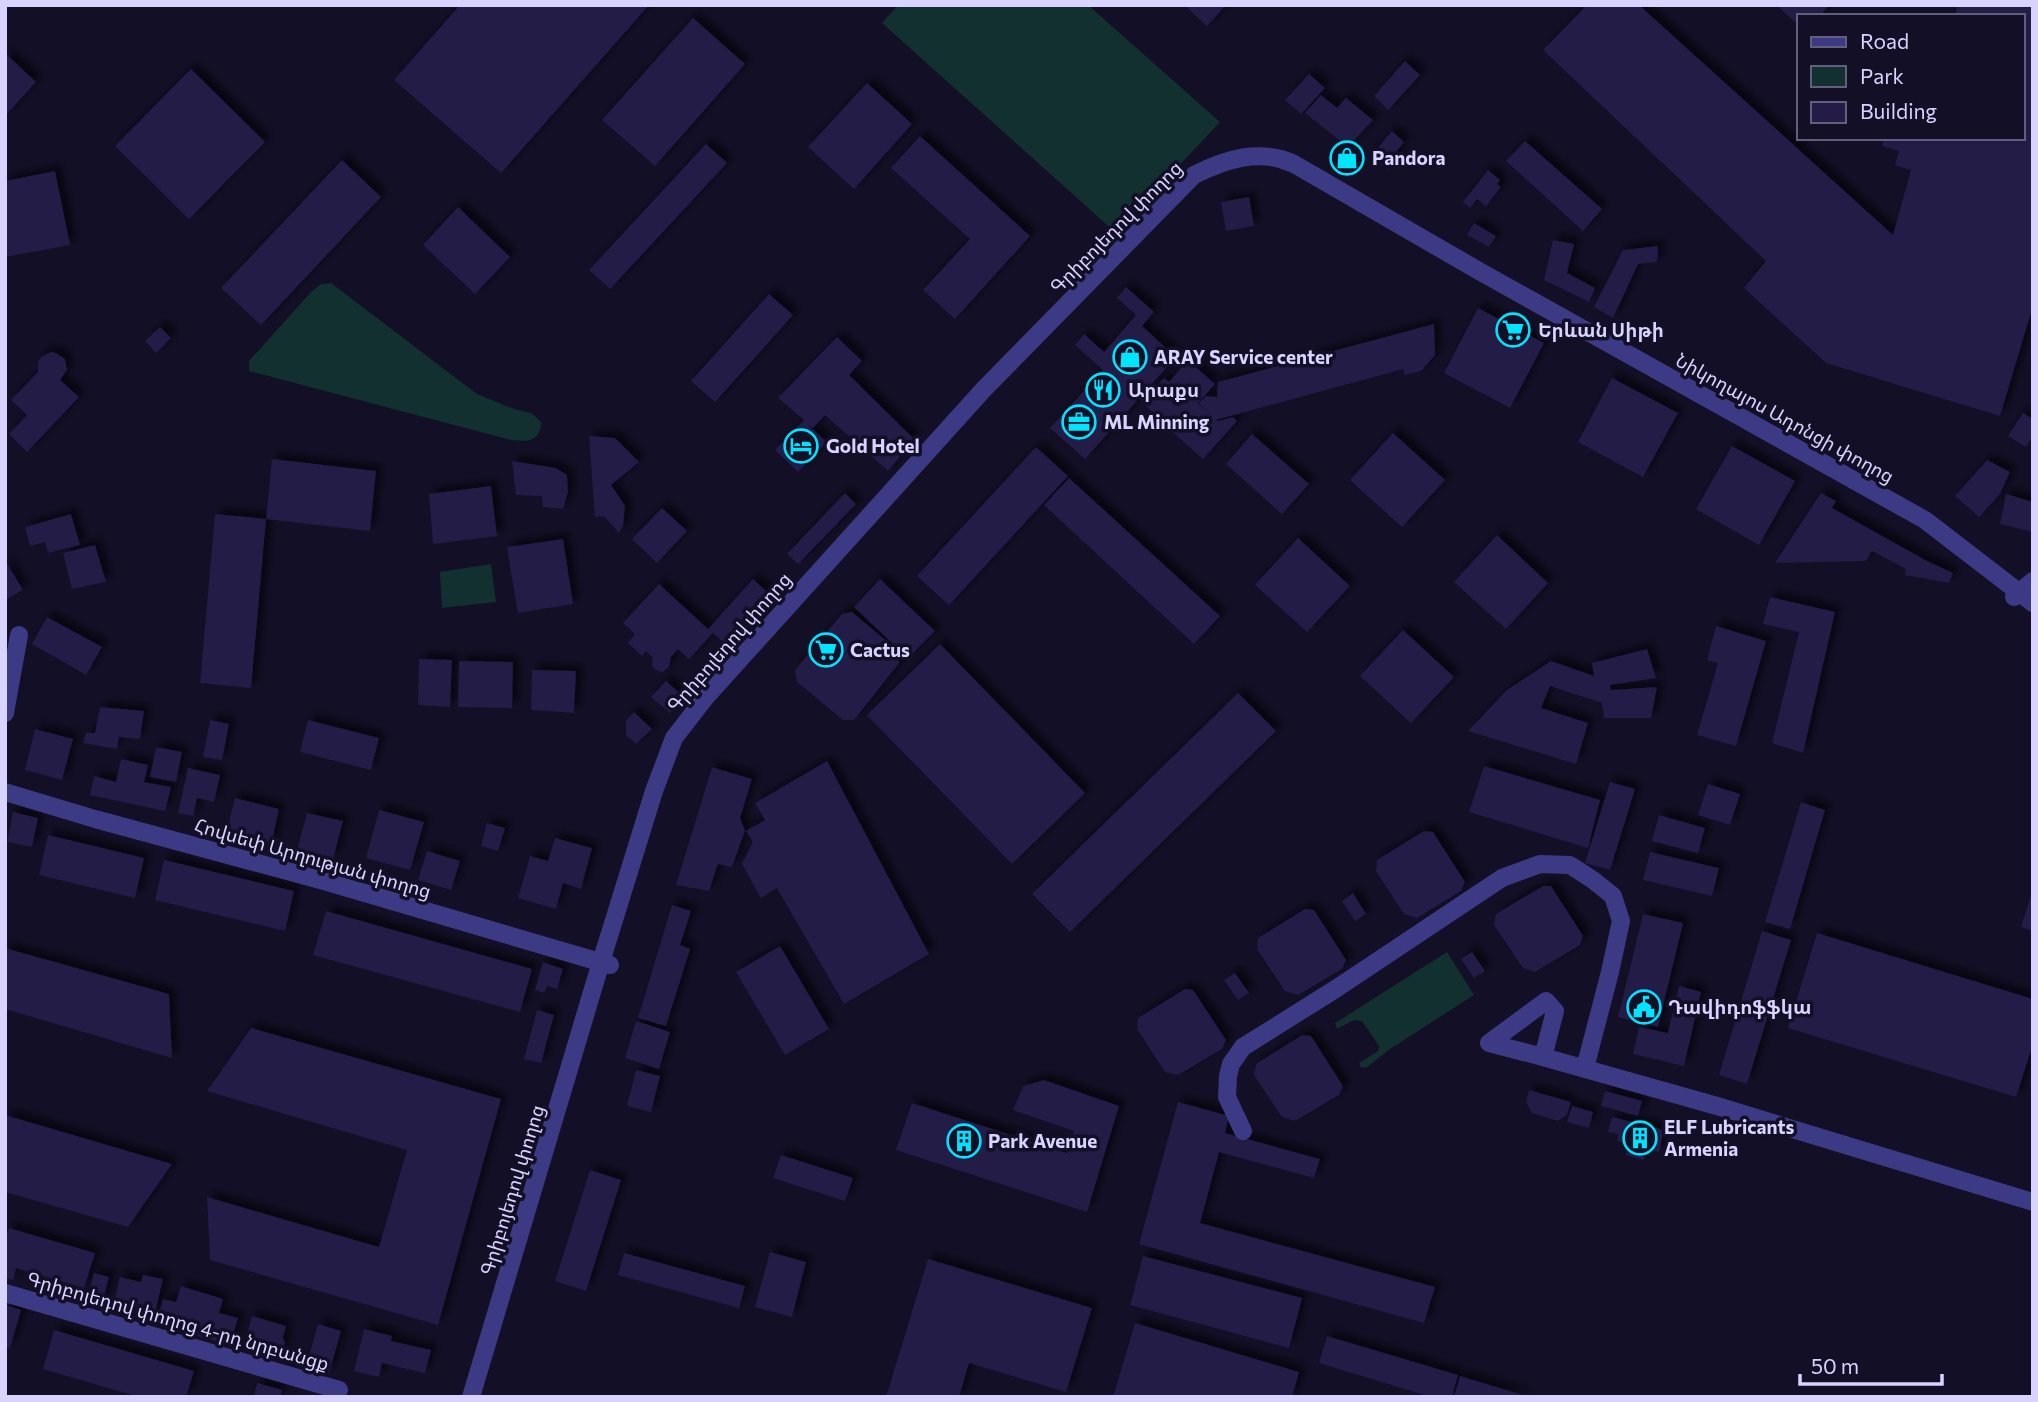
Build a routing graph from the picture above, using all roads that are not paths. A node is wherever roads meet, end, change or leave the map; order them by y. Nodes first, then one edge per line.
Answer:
1 (1247, 161) joint
2 (2025, 593) edge
3 (2033, 614) edge
4 (19, 635) dead end
5 (5, 713) edge
6 (5, 793) edge
7 (605, 964) junction
8 (1543, 1057) dead end
9 (1585, 1068) junction
10 (1243, 1131) dead end
11 (2033, 1202) edge
12 (5, 1293) edge
13 (339, 1390) dead end
14 (471, 1397) edge
15 (482, 1397) edge

1 - 2 street, Նիկողայոս Ադոնցի փողոց
1 - 7 street, Գրիբոյեդով փողոց
2 - 3 street, Նիկողայոս Ադոնցի փողոց
4 - 5 street
6 - 7 street, Հովսեփ Արղության փողոց
7 - 14 street, Գրիբոյեդով փողոց
7 - 15 street, Գրիբոյեդով փողոց
8 - 9 street
9 - 10 street
9 - 11 street
12 - 13 street, Գրիբոյեդով փողոց 4-րդ նրբանցք

